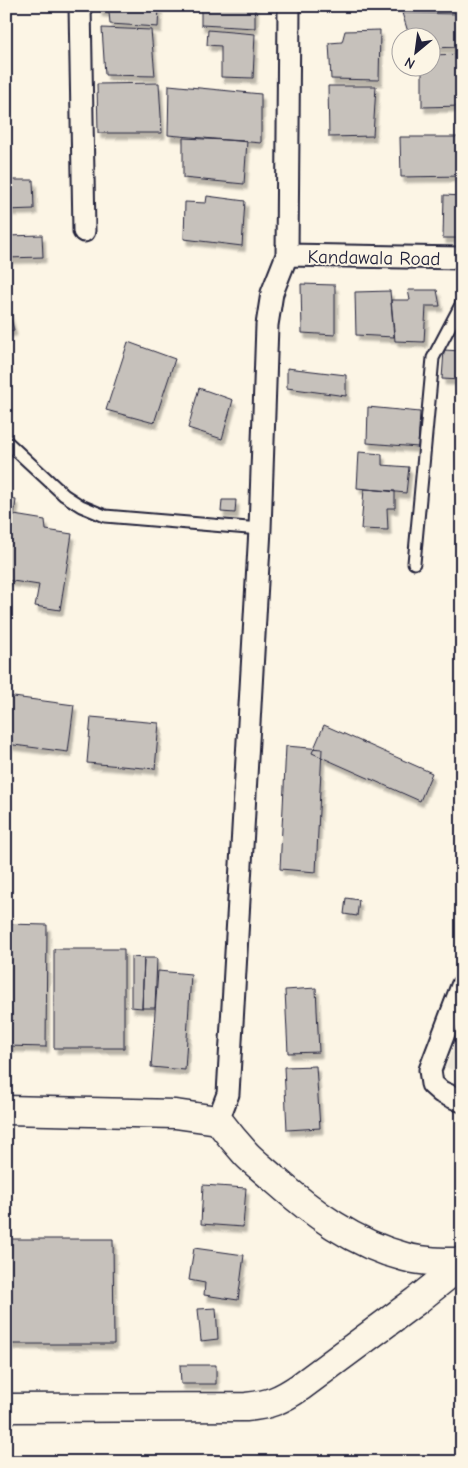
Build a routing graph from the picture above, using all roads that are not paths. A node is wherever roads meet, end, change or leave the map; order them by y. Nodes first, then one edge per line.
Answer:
1 (80, 6) edge
2 (289, 6) edge
3 (84, 231) dead end
4 (287, 255) junction
5 (462, 258) edge
6 (462, 303) edge
7 (6, 441) edge
8 (260, 529) junction
9 (414, 563) dead end
10 (462, 986) edge
11 (462, 1101) edge
12 (6, 1110) edge
13 (218, 1120) junction
14 (462, 1263) edge
15 (6, 1408) edge

1 - 3 street
2 - 4 street
4 - 5 street, Kandawala Road
4 - 8 street
6 - 9 lane
7 - 8 lane
8 - 13 street
10 - 11 street
12 - 13 street
13 - 14 street
14 - 15 street

